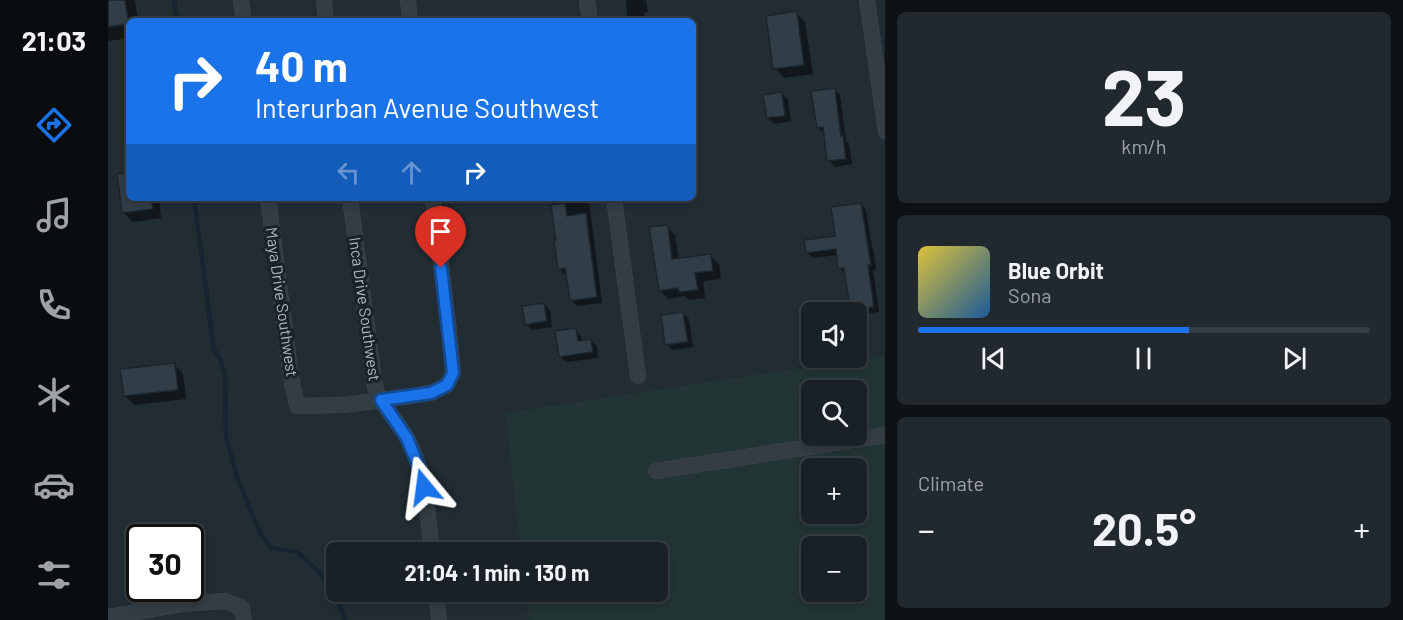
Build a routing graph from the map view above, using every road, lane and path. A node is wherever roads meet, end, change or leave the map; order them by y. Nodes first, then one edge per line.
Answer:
1 (241, 0) edge
2 (324, 0) edge
3 (408, 0) edge
4 (587, 0) edge
5 (867, 0) edge
6 (244, 18) edge
7 (326, 18) edge
8 (410, 18) edge
9 (590, 18) edge
10 (881, 67) edge
11 (885, 132) edge
12 (268, 201) edge
13 (350, 201) edge
14 (433, 201) edge
15 (614, 201) edge
16 (638, 376) dead end
17 (381, 400) junction
18 (885, 435) edge
19 (656, 471) dead end
20 (431, 542) edge
21 (437, 602) edge
22 (243, 614) edge
23 (108, 617) edge
24 (439, 620) edge

1 - 6 street
2 - 7 street
3 - 8 street
4 - 9 street
5 - 10 street
10 - 11 street
12 - 17 street, Maya Drive Southwest
13 - 17 street, Inca Drive Southwest
14 - 17 street
15 - 16 street
17 - 20 street, Inca Drive Southwest
18 - 19 street
21 - 24 street
22 - 23 street

